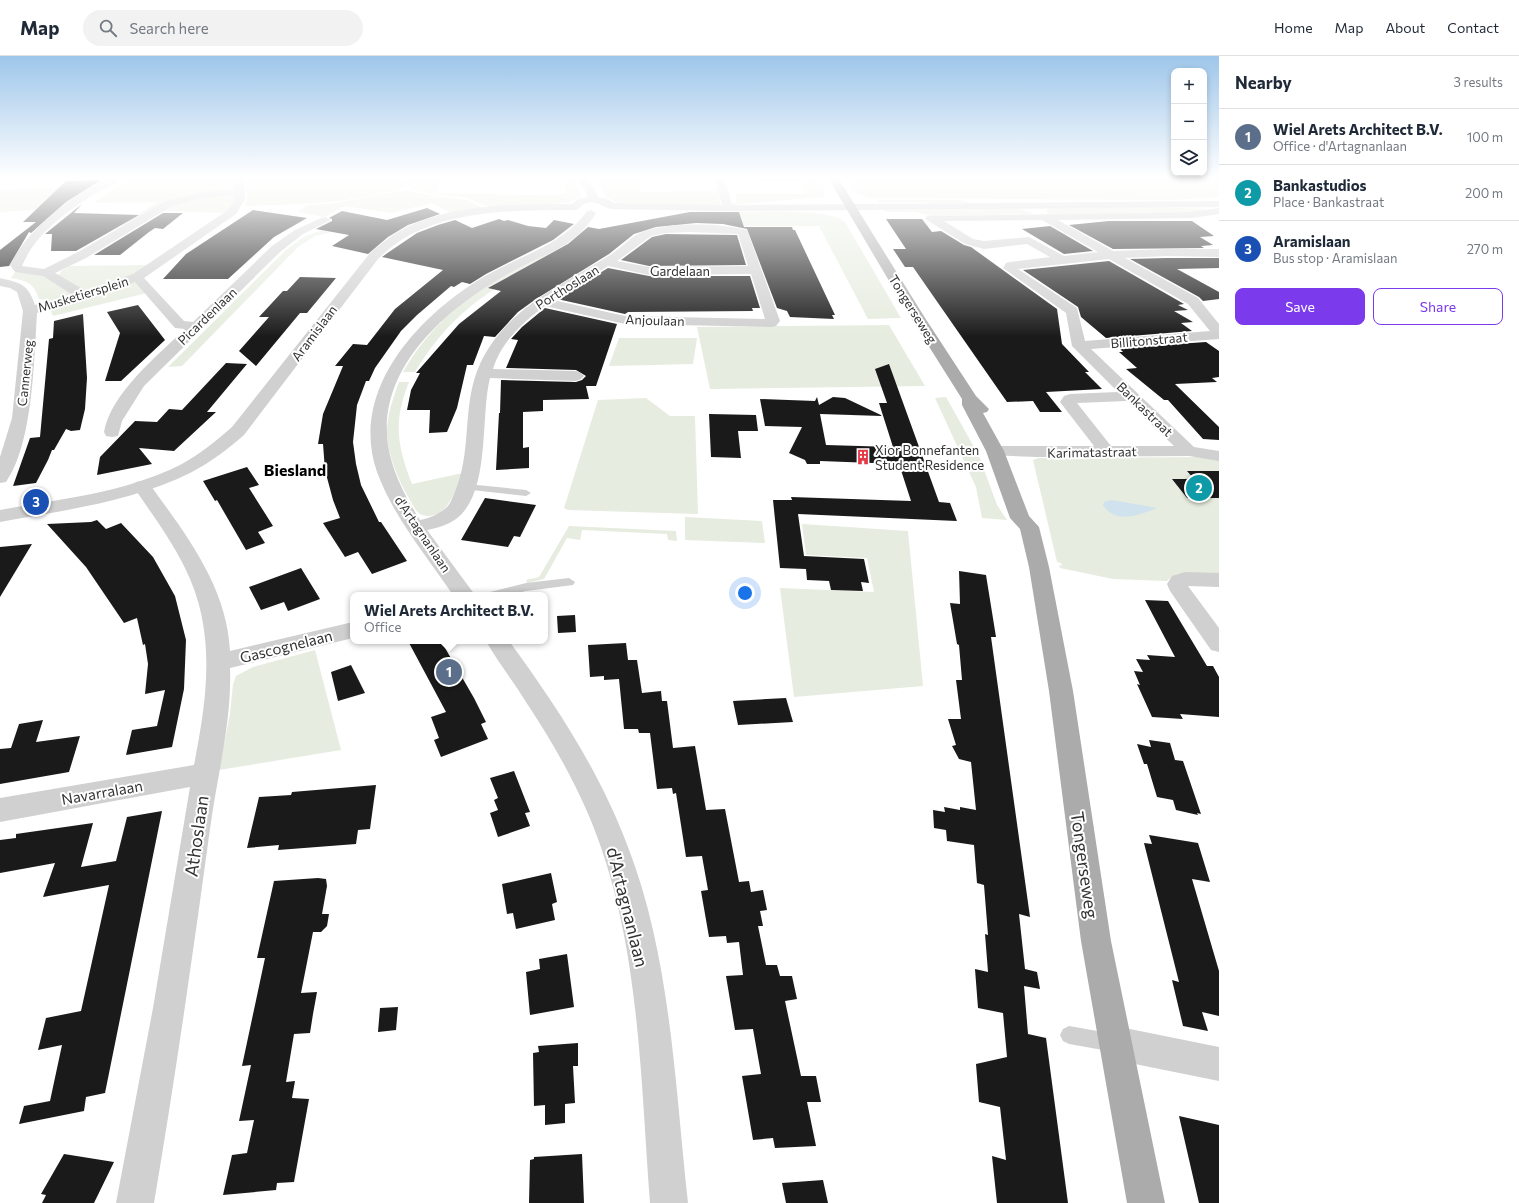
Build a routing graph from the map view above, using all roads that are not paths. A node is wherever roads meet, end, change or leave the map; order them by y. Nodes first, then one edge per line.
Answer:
1 (42, 230) edge
2 (125, 230) edge
3 (208, 230) edge
4 (304, 230) edge
5 (416, 230) edge
6 (578, 230) edge
7 (865, 230) edge
8 (949, 230) edge
9 (1067, 230) edge
10 (1219, 253) edge
11 (1110, 254) junction
12 (1061, 259) junction
13 (606, 262) junction
14 (755, 270) junction
15 (46, 273) junction
16 (137, 277) junction
17 (0, 282) edge
18 (85, 296) junction
19 (542, 302) junction
20 (30, 311) junction
21 (198, 326) junction
22 (1219, 334) edge
23 (1079, 346) junction
24 (484, 373) junction
25 (576, 376) dead end
26 (1131, 396) junction
27 (112, 432) dead end
28 (1189, 450) junction
29 (1001, 451) junction
30 (1106, 451) junction
31 (1219, 456) edge
32 (0, 478) edge
33 (142, 486) junction
34 (467, 488) junction
35 (526, 493) dead end
36 (0, 516) edge
37 (417, 528) junction
38 (1219, 580) edge
39 (569, 582) dead end
40 (462, 592) edge
41 (505, 592) edge
42 (350, 631) edge
43 (499, 644) edge
44 (1219, 644) edge
45 (219, 662) junction
46 (205, 774) junction
47 (0, 810) edge
48 (1070, 1035) dead end
49 (1115, 1043) junction
50 (1219, 1064) edge
51 (135, 1203) edge
52 (668, 1203) edge
53 (1146, 1203) edge

1 - 15 street
2 - 15 street
3 - 16 street, Musketiersplein
4 - 21 street, Picardenlaan
5 - 33 street, Aramislaan
6 - 37 street, d'Artagnanlaan
7 - 29 main road, Tongerseweg
8 - 12 street
9 - 11 street
10 - 11 street
11 - 12 street
11 - 22 street
12 - 23 street
13 - 14 street, Gardelaan
13 - 14 street, Porthoslaan
13 - 19 street, Porthoslaan
14 - 19 street, Anjoulaan
15 - 18 street
16 - 18 street, Musketiersplein
16 - 21 street
17 - 20 street, Cannerweg
18 - 20 street, Musketiersplein
19 - 24 street, Porthoslaan
20 - 32 street, Cannerweg
21 - 27 street, Picardenlaan
22 - 23 street, Billitonstraat
23 - 26 street, Bankastraat
24 - 25 street
24 - 34 street, Porthoslaan
26 - 28 street, Bankastraat
26 - 30 street
28 - 30 street, Karimatastraat
28 - 31 street
29 - 30 street, Karimatastraat
29 - 49 main road, Tongerseweg
33 - 36 street, Aramislaan
33 - 45 street, Athoslaan
34 - 35 lane
34 - 37 street, Porthoslaan
37 - 40 street, d'Artagnanlaan
38 - 44 street
39 - 41 lane
42 - 45 street, Gascognelaan
43 - 52 street, d'Artagnanlaan
45 - 46 street, Athoslaan
46 - 47 street, Navarralaan
46 - 51 street, Athoslaan
48 - 49 lane
49 - 50 street
49 - 53 main road, Tongerseweg

